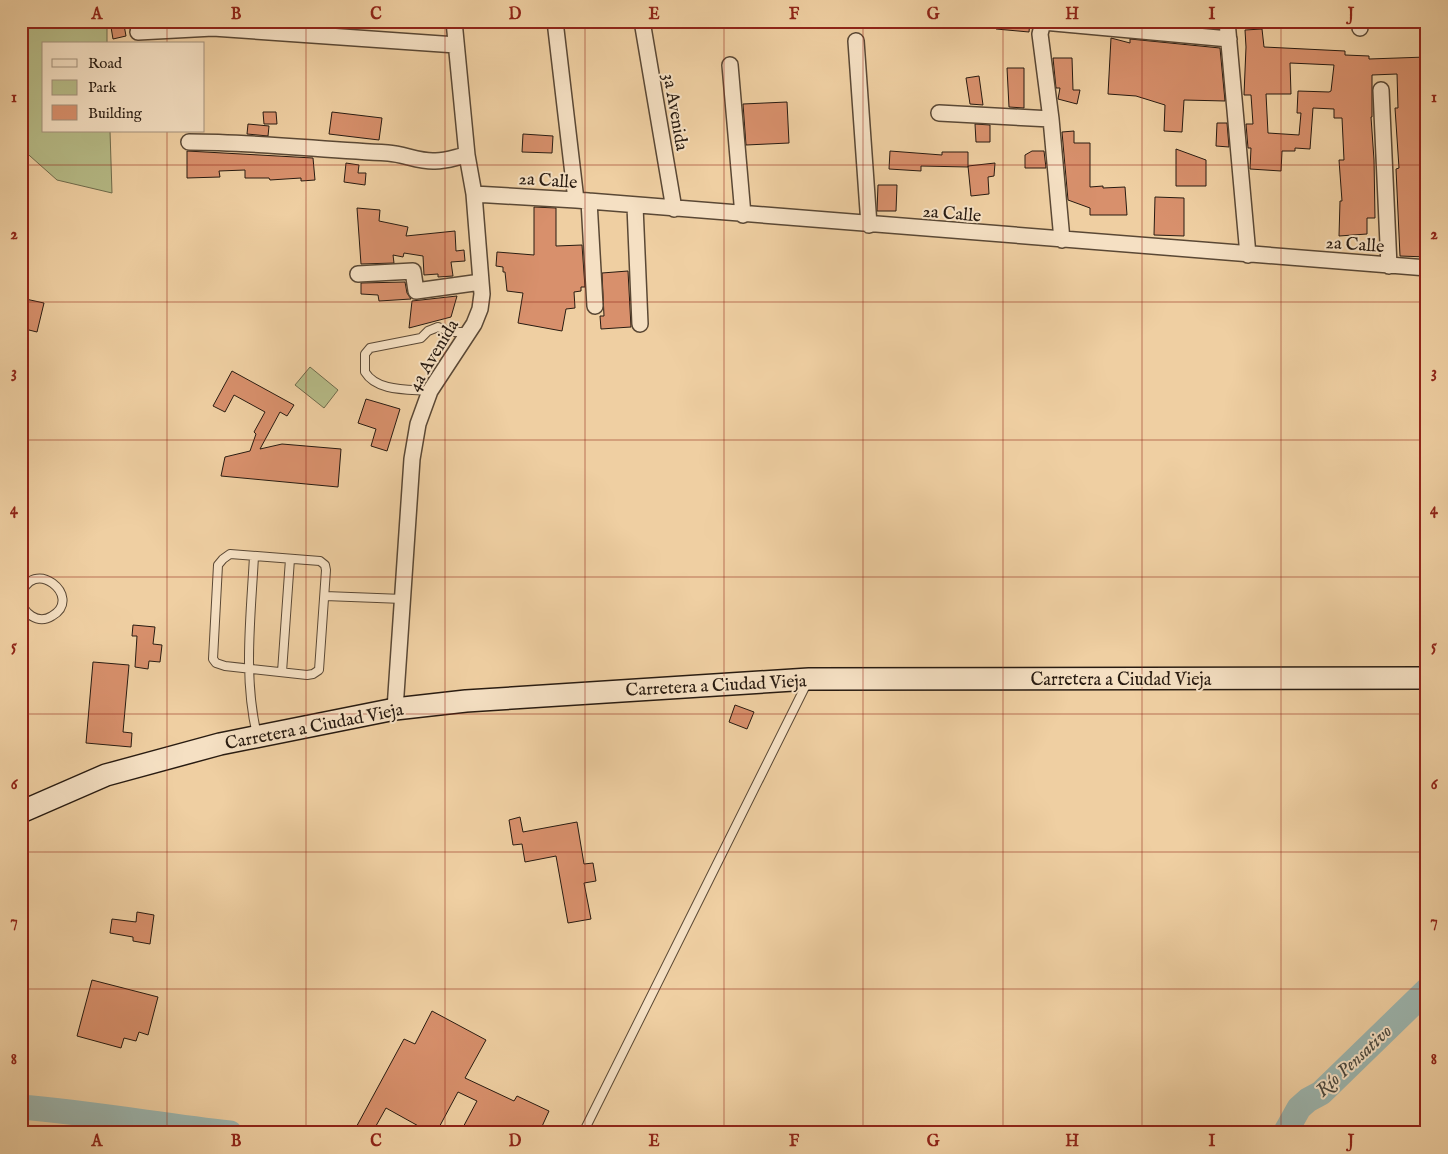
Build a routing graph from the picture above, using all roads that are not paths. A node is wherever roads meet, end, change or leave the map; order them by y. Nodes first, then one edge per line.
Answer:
1 (454, 21) edge
2 (555, 21) edge
3 (642, 21) edge
4 (1227, 21) edge
5 (138, 32) dead end
6 (1228, 39) junction
7 (856, 41) dead end
8 (456, 45) junction
9 (730, 65) dead end
10 (1381, 90) dead end
11 (939, 113) dead end
12 (1051, 119) junction
13 (189, 142) dead end
14 (467, 155) junction
15 (474, 194) junction
16 (583, 201) junction
17 (635, 206) junction
18 (674, 209) junction
19 (743, 215) junction
20 (869, 225) junction
21 (1062, 240) junction
22 (1248, 255) junction
23 (1389, 266) junction
24 (1427, 268) edge
25 (358, 274) dead end
26 (481, 282) junction
27 (595, 306) dead end
28 (640, 324) dead end
29 (468, 332) junction
30 (430, 391) junction
31 (254, 556) junction
32 (290, 559) junction
33 (325, 596) junction
34 (21, 598) edge
35 (403, 599) junction
36 (28, 614) junction
37 (21, 622) edge
38 (249, 669) junction
39 (282, 672) junction
40 (1427, 678) edge
41 (809, 679) junction
42 (395, 709) junction
43 (258, 736) junction
44 (21, 812) edge
45 (583, 1133) edge

1 - 8 street, 4a Avenida
2 - 16 street
3 - 18 street, 3a Avenida
4 - 6 street
5 - 8 street
6 - 12 street
6 - 22 street
7 - 20 street
8 - 14 street, 4a Avenida
9 - 19 street
10 - 23 street
11 - 12 street
12 - 21 street
13 - 14 street
14 - 15 street, 4a Avenida
15 - 16 street, 2a Calle
15 - 26 street, 4a Avenida
16 - 17 street, 2a Calle
16 - 27 street
17 - 18 street, 2a Calle
17 - 28 street
18 - 19 street, 2a Calle
19 - 20 street, 2a Calle
20 - 21 street, 2a Calle
21 - 22 street, 2a Calle
22 - 23 street, 2a Calle
23 - 24 street, 2a Calle
25 - 26 street
26 - 29 street, 4a Avenida
29 - 30 street, 4a Avenida
29 - 30 lane
30 - 35 street, 4a Avenida
31 - 32 lane
31 - 38 lane
31 - 38 lane
32 - 33 lane
32 - 39 lane
33 - 35 lane
33 - 39 lane
34 - 36 lane
34 - 36 lane
35 - 42 street, 4a Avenida
36 - 37 lane
38 - 39 lane
38 - 43 lane
40 - 41 main road, Carretera a Ciudad Vieja
41 - 42 main road, Carretera a Ciudad Vieja
41 - 45 lane
42 - 43 main road, Carretera a Ciudad Vieja
43 - 44 main road, Carretera a Ciudad Vieja

